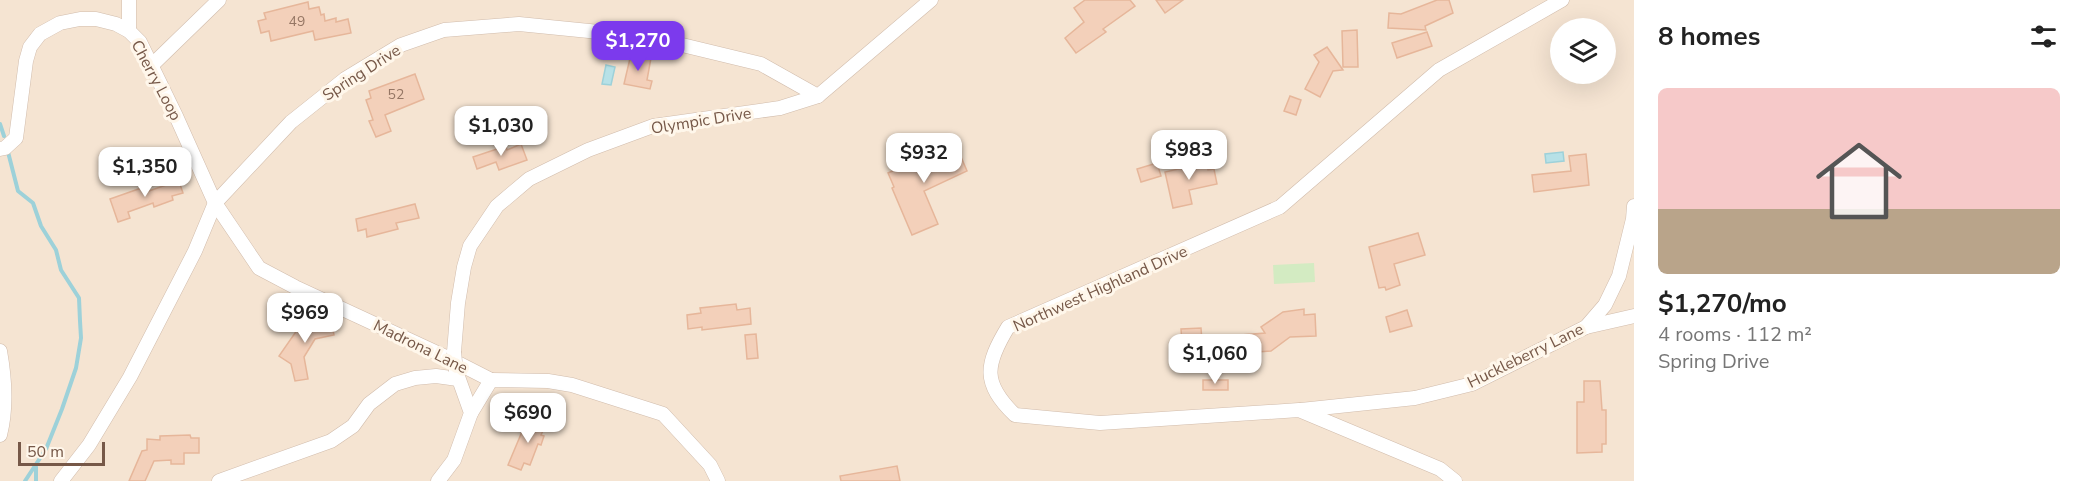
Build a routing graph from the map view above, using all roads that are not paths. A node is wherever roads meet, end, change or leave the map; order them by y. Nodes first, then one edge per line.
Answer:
1 (129, 0) edge
2 (219, 0) edge
3 (931, 0) edge
4 (1562, 0) edge
5 (129, 31) junction
6 (152, 66) junction
7 (818, 96) junction
8 (0, 149) edge
9 (215, 203) junction
10 (1634, 206) edge
11 (1634, 316) edge
12 (1586, 327) junction
13 (0, 351) edge
14 (457, 375) junction
15 (490, 380) junction
16 (1299, 410) junction
17 (471, 413) junction
18 (0, 435) edge
19 (61, 481) edge
20 (219, 481) edge
21 (438, 481) edge
22 (718, 481) edge
23 (1455, 481) edge

1 - 5 street
2 - 6 street
3 - 7 street, Olympic Drive
4 - 16 street, Northwest Highland Drive
5 - 6 street, Cherry Loop
5 - 8 street, Cherry Loop
6 - 9 street, Cherry Loop
7 - 9 street, Spring Drive
7 - 14 street, Olympic Drive, bridge
9 - 15 street, Madrona Lane
9 - 19 street, Spring Drive
10 - 12 street, Huckleberry Lane
11 - 12 street
12 - 16 street, Huckleberry Lane
13 - 18 street
14 - 17 street, Olympic Drive
14 - 20 street
15 - 17 street
15 - 22 street
16 - 23 street, Northwest Highland Drive
17 - 21 street

